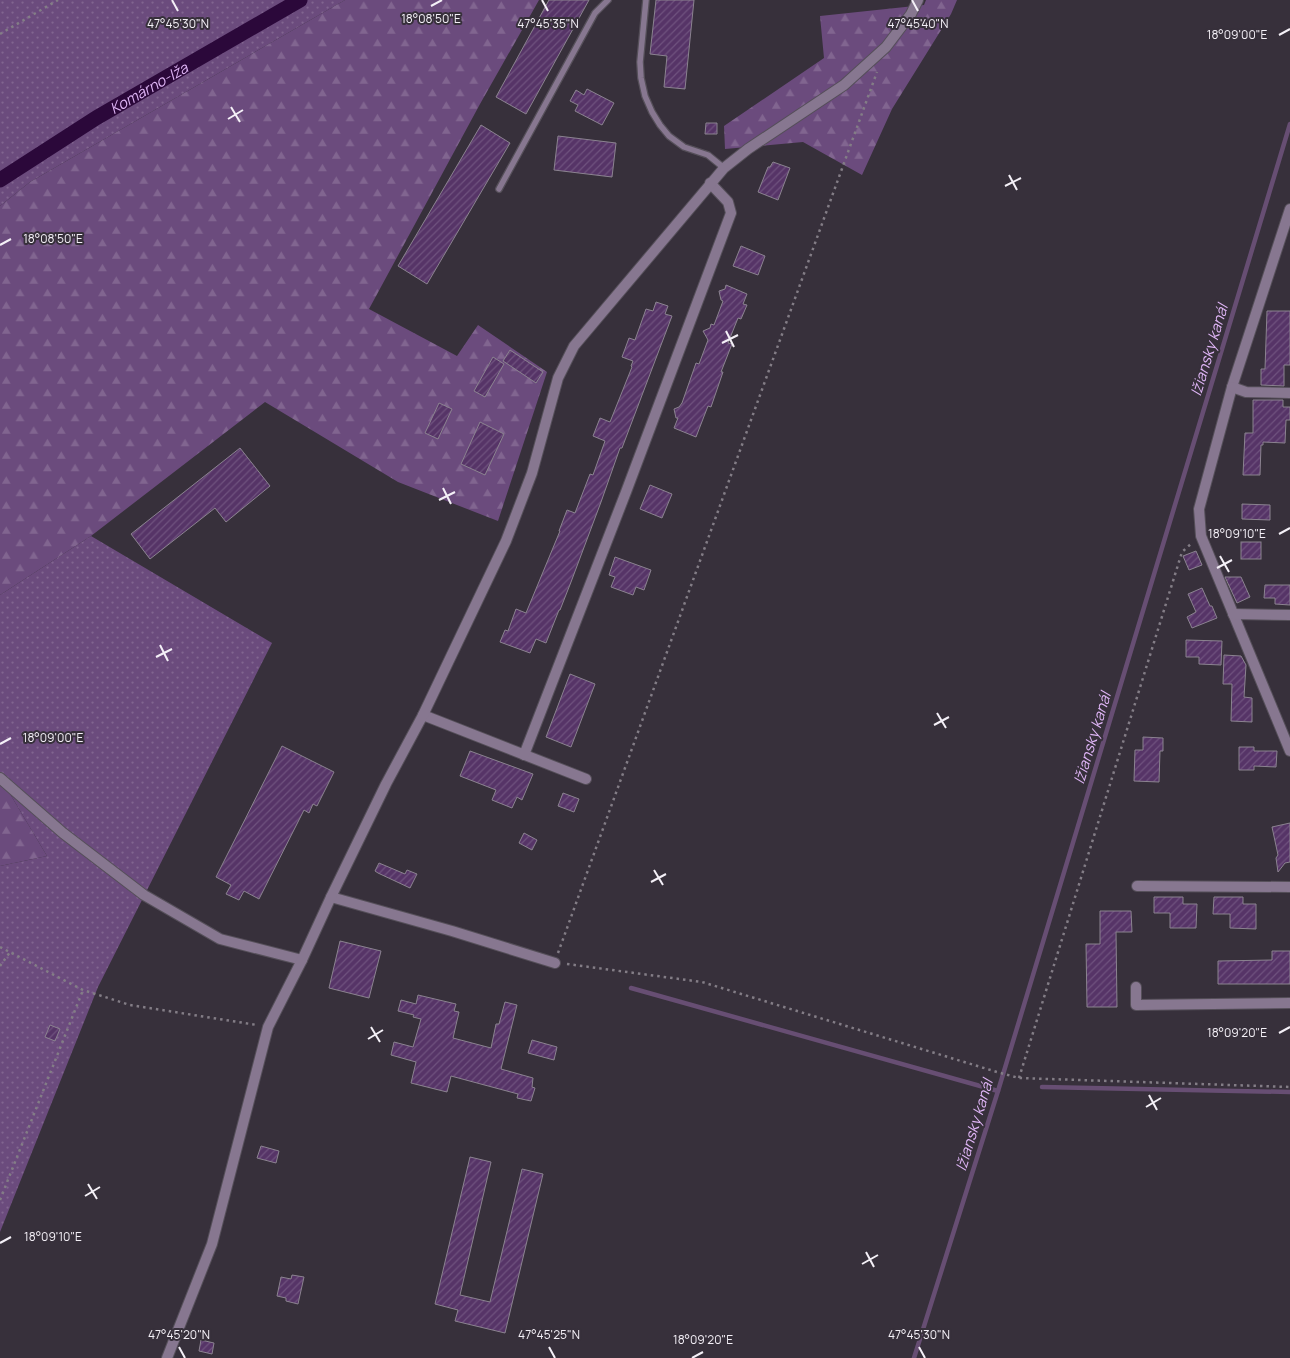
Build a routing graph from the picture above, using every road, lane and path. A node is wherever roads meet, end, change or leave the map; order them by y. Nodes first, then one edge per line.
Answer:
1 (58, 0) edge
2 (608, 0) edge
3 (646, 0) edge
4 (918, 0) edge
5 (0, 34) edge
6 (886, 47) junction
7 (724, 168) junction
8 (710, 184) junction
9 (499, 189) dead end
10 (1290, 209) edge
11 (1232, 386) junction
12 (1290, 393) edge
13 (1201, 536) junction
14 (1233, 614) junction
15 (1290, 615) edge
16 (423, 715) junction
17 (1290, 750) edge
18 (524, 755) junction
19 (0, 778) edge
20 (586, 779) dead end
21 (1137, 886) dead end
22 (1290, 886) edge
23 (331, 897) junction
24 (0, 947) edge
25 (10, 952) junction
26 (302, 960) junction
27 (554, 963) junction
28 (0, 966) edge
29 (1136, 987) dead end
30 (83, 990) junction
31 (1290, 1003) edge
32 (268, 1027) junction
33 (1019, 1078) junction
34 (1290, 1087) edge
35 (0, 1200) edge
36 (167, 1358) edge

1 - 5 path
2 - 9 lane
3 - 7 lane
4 - 6 street
6 - 7 street
6 - 27 path
7 - 8 street
8 - 16 street
8 - 18 street
10 - 11 street
11 - 12 street
11 - 13 street
13 - 14 street
13 - 33 path
14 - 15 street
14 - 17 street
16 - 18 street
16 - 23 street
18 - 20 street
19 - 26 street
21 - 22 street
23 - 26 street
23 - 27 street
24 - 25 path
25 - 28 path
25 - 30 path
26 - 32 street
27 - 33 path
29 - 31 street
30 - 32 path
30 - 35 path
32 - 36 street
33 - 34 path

